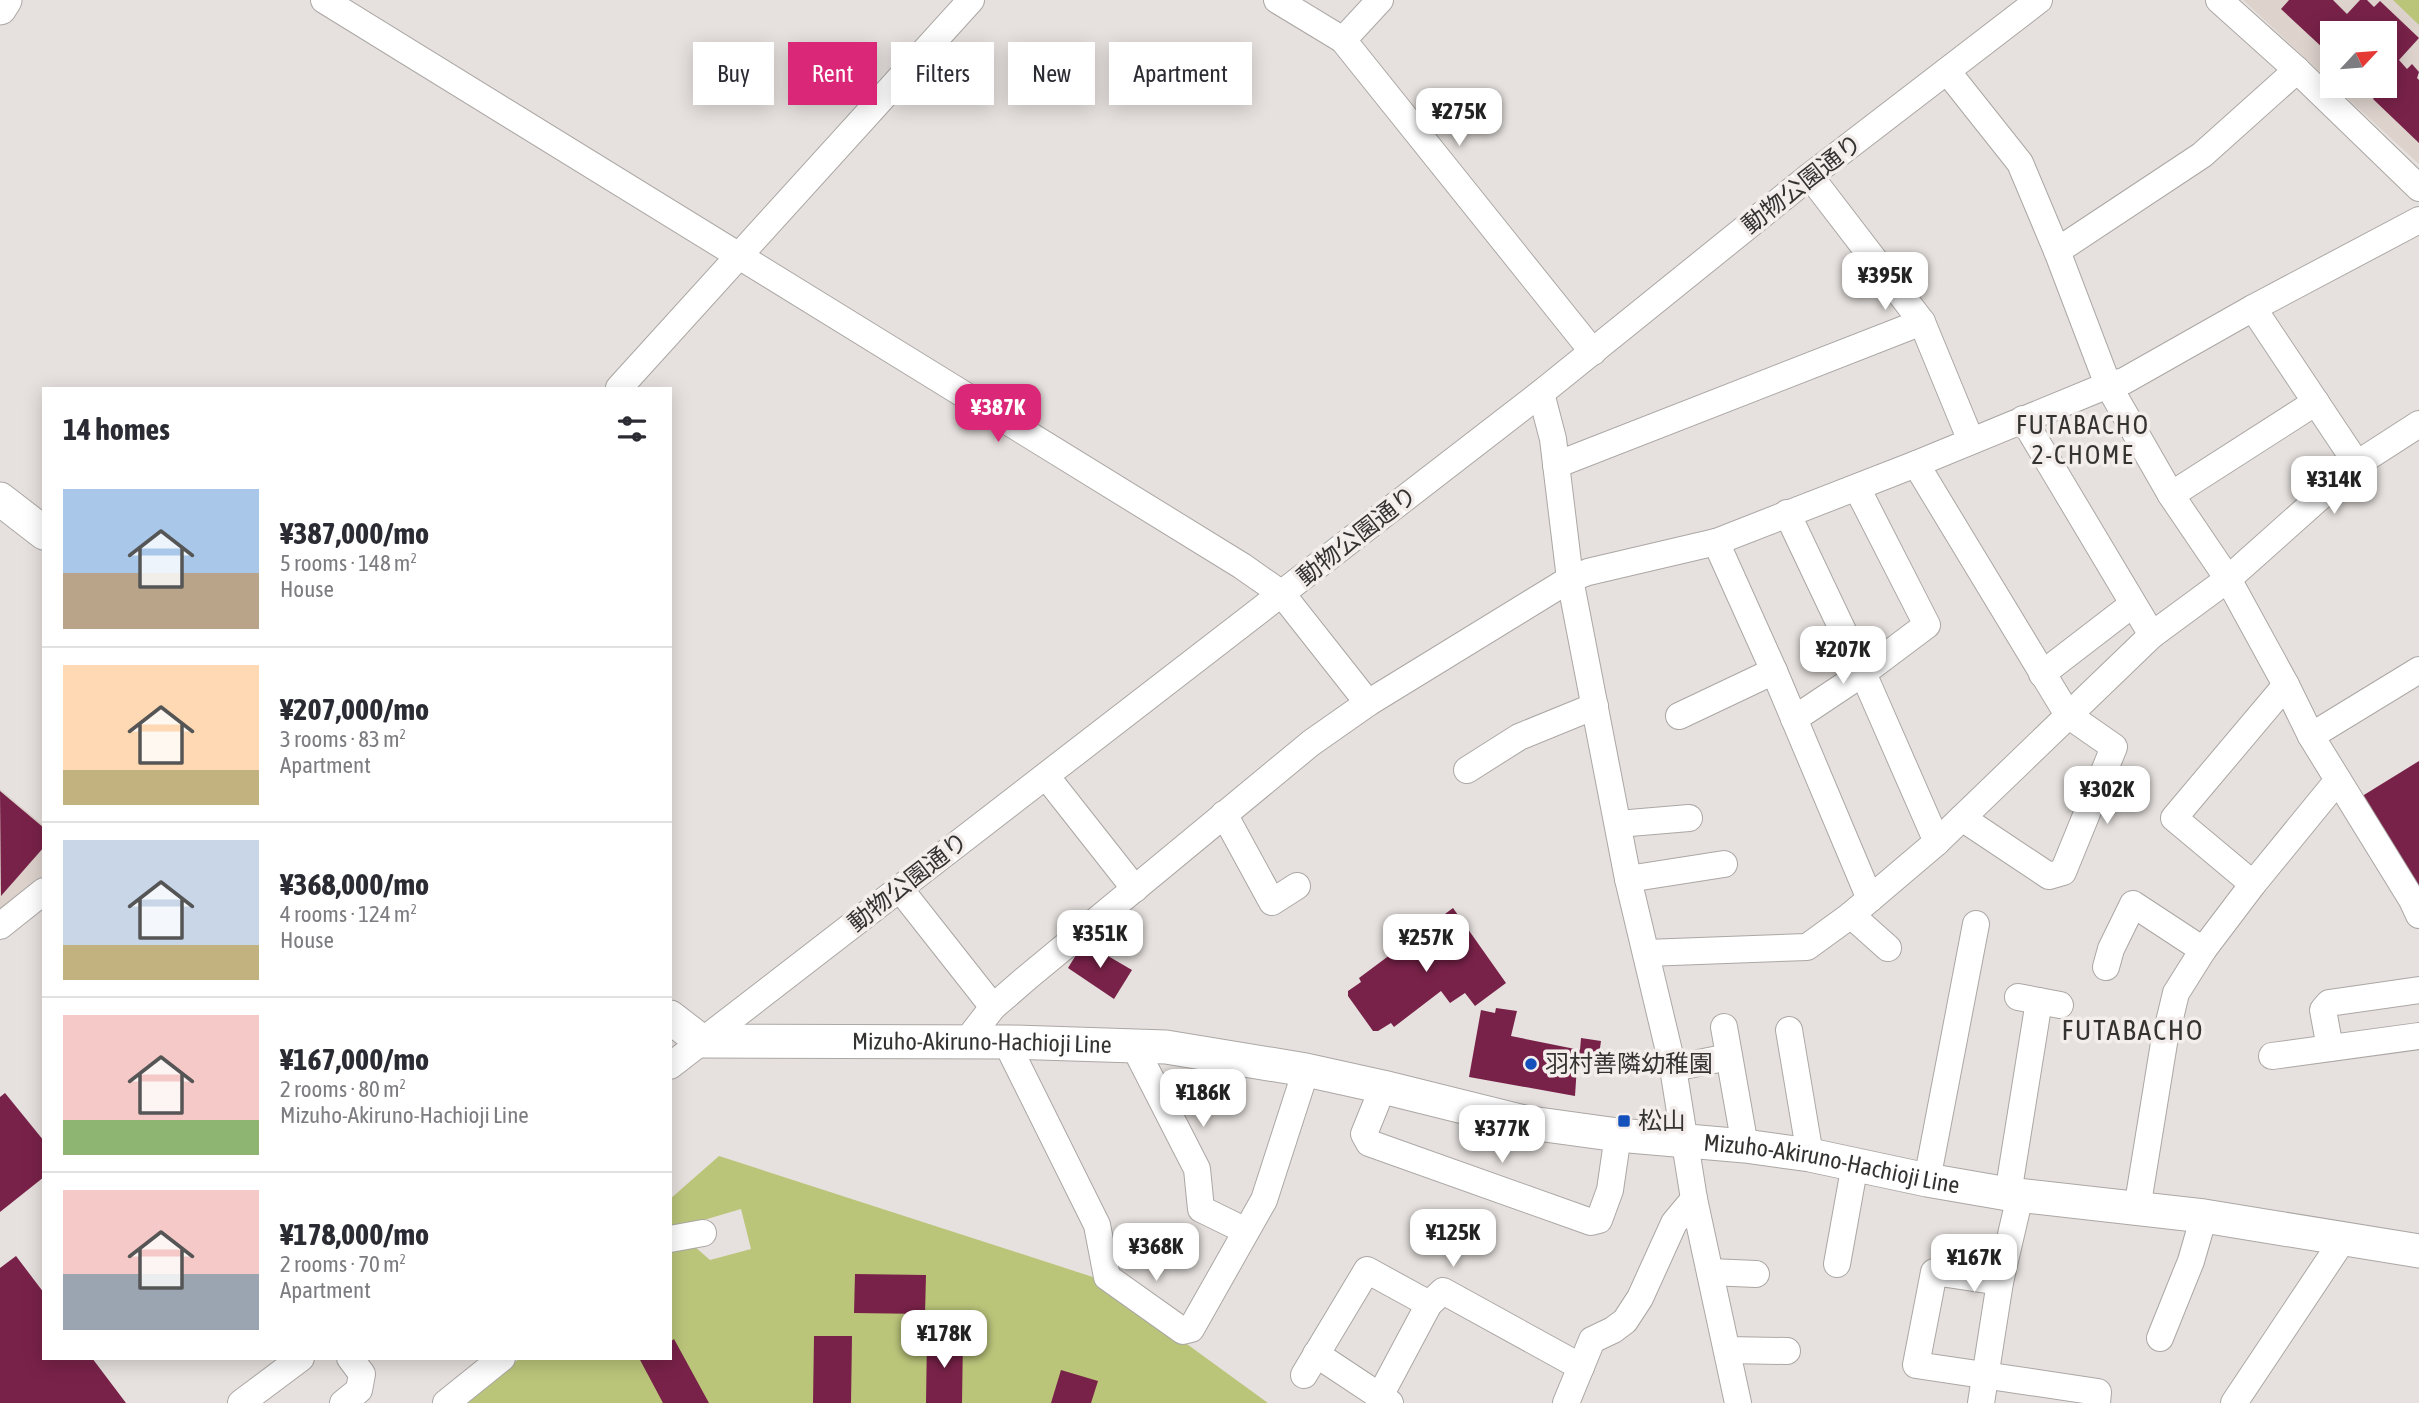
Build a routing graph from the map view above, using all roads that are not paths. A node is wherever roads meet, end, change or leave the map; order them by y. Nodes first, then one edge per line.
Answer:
1 (5, 0) edge
2 (324, 0) edge
3 (971, 0) edge
4 (1276, 0) edge
5 (1380, 0) edge
6 (2039, 0) edge
7 (2219, 0) edge
8 (0, 8) edge
9 (1343, 40) junction
10 (2297, 70) junction
11 (1947, 71) junction
12 (1810, 176) junction
13 (2419, 188) edge
14 (2419, 220) edge
15 (2057, 251) junction
16 (737, 257) junction
17 (2253, 309) junction
18 (1922, 322) junction
19 (1593, 352) junction
20 (2108, 385) junction
21 (620, 387) edge
22 (1541, 393) junction
23 (2316, 402) junction
24 (2023, 419) junction
25 (2419, 424) edge
26 (1971, 441) junction
27 (1916, 464) junction
28 (2357, 464) junction
29 (1556, 465) junction
30 (1857, 488) junction
31 (2171, 495) junction
32 (0, 499) edge
33 (1787, 513) junction
34 (42, 531) edge
35 (1716, 541) junction
36 (1570, 579) junction
37 (2228, 579) junction
38 (1282, 594) junction
39 (2133, 604) junction
40 (2152, 635) junction
41 (2419, 670) edge
42 (1774, 671) junction
43 (1863, 673) junction
44 (2042, 674) junction
45 (2286, 685) junction
46 (1368, 703) junction
47 (1595, 706) junction
48 (2068, 715) junction
49 (1679, 716) dead end
50 (1794, 719) junction
51 (2311, 736) junction
52 (1468, 770) dead end
53 (1046, 776) junction
54 (2337, 780) junction
55 (1224, 814) junction
56 (1689, 818) dead end
57 (1962, 818) junction
58 (1618, 824) junction
59 (1937, 842) junction
60 (1724, 864) dead end
61 (1628, 879) junction
62 (2253, 884) junction
63 (1297, 886) dead end
64 (900, 889) junction
65 (1135, 889) junction
66 (42, 893) edge
67 (1861, 907) junction
68 (2419, 915) edge
69 (1976, 924) dead end
70 (0, 926) edge
71 (1888, 948) dead end
72 (2203, 950) junction
73 (1646, 953) junction
74 (2106, 967) dead end
75 (2419, 990) edge
76 (2039, 1001) dead end
77 (998, 1003) junction
78 (672, 1019) edge
79 (1724, 1027) dead end
80 (1789, 1030) dead end
81 (2419, 1036) edge
82 (701, 1041) junction
83 (965, 1042) junction
84 (1009, 1042) junction
85 (1134, 1046) junction
86 (2330, 1048) junction
87 (2272, 1056) dead end
88 (1729, 1057) junction
89 (672, 1064) edge
90 (1672, 1068) junction
91 (1306, 1070) junction
92 (1383, 1087) junction
93 (1618, 1135) junction
94 (1683, 1140) junction
95 (1745, 1146) junction
96 (1810, 1155) junction
97 (1855, 1164) junction
98 (1927, 1181) junction
99 (2014, 1195) junction
100 (1693, 1199) junction
101 (2137, 1209) junction
102 (2204, 1216) junction
103 (1246, 1231) junction
104 (703, 1233) dead end
105 (2344, 1238) junction
106 (672, 1239) edge
107 (2419, 1251) edge
108 (1837, 1264) dead end
109 (1710, 1272) junction
110 (1756, 1274) dead end
111 (2000, 1282) junction
112 (1429, 1304) junction
113 (2160, 1338) dead end
114 (1727, 1350) junction
115 (1787, 1351) dead end
116 (298, 1360) edge
117 (352, 1360) edge
118 (500, 1360) edge
119 (1581, 1367) junction
120 (1985, 1376) junction
121 (1385, 1400) edge
122 (241, 1403) edge
123 (343, 1403) edge
124 (446, 1403) edge
125 (1566, 1403) edge
126 (1738, 1403) edge
127 (1980, 1403) edge
128 (2097, 1403) edge
129 (2234, 1403) edge

1 - 8 main road
2 - 16 street
3 - 16 street
4 - 9 street
5 - 9 street
6 - 11 street, 動物公園通り
7 - 10 street
9 - 19 street
10 - 13 street
10 - 15 street
11 - 12 street, 動物公園通り
11 - 15 street
12 - 18 street
12 - 19 street, 動物公園通り
14 - 17 street
15 - 20 street
16 - 21 street
16 - 38 street
17 - 20 street
17 - 23 street
18 - 26 street
18 - 29 street
19 - 22 street, 動物公園通り
20 - 24 street
20 - 31 street
22 - 29 street
22 - 38 street, 動物公園通り
23 - 28 street
23 - 31 street
24 - 26 street
24 - 39 street
25 - 28 street
26 - 27 street
27 - 30 street
27 - 44 street
28 - 37 street
29 - 36 street
30 - 33 street
30 - 43 street
31 - 37 street
32 - 34 main road
33 - 35 street
33 - 43 street
35 - 36 street
35 - 42 street
36 - 46 street
36 - 47 street
37 - 40 street
37 - 45 street
38 - 46 street
38 - 53 street, 動物公園通り
39 - 40 street
39 - 44 street
40 - 48 street
41 - 51 street
42 - 49 street
42 - 50 street
43 - 50 street
43 - 59 street
44 - 48 street
45 - 51 street
45 - 62 street
46 - 55 street
47 - 52 street
47 - 58 street
48 - 57 street
48 - 57 street
50 - 67 street
51 - 54 street
53 - 64 street, 動物公園通り
53 - 65 street
54 - 62 street
54 - 68 street
55 - 63 street
55 - 65 street
56 - 58 street
57 - 59 street
58 - 61 street
59 - 67 street
60 - 61 street
61 - 73 street
62 - 72 street
64 - 77 street
64 - 82 street, 動物公園通り
65 - 77 street
66 - 70 street
67 - 71 street
67 - 73 street
69 - 98 street
72 - 74 street
72 - 101 street
73 - 90 street
75 - 86 street
76 - 99 street
77 - 83 street
77 - 84 street
78 - 82 main road
79 - 88 street
80 - 96 street
81 - 86 street
82 - 83 main road, Mizuho-Akiruno-Hachioji Line
82 - 89 street, 動物公園通り
83 - 84 main road, Mizuho-Akiruno-Hachioji Line
84 - 85 main road, Mizuho-Akiruno-Hachioji Line
84 - 103 street
85 - 91 main road, Mizuho-Akiruno-Hachioji Line
85 - 103 street
86 - 87 street
88 - 90 street
88 - 95 street
90 - 94 street
91 - 92 main road, Mizuho-Akiruno-Hachioji Line
91 - 103 street
92 - 93 main road, Mizuho-Akiruno-Hachioji Line
92 - 93 street
93 - 94 main road, Mizuho-Akiruno-Hachioji Line
94 - 95 main road, Mizuho-Akiruno-Hachioji Line
94 - 100 street
95 - 96 main road, Mizuho-Akiruno-Hachioji Line
96 - 97 main road, Mizuho-Akiruno-Hachioji Line
97 - 98 main road, Mizuho-Akiruno-Hachioji Line
97 - 108 street
98 - 99 main road, Mizuho-Akiruno-Hachioji Line
99 - 101 main road, Mizuho-Akiruno-Hachioji Line
99 - 111 street
100 - 109 street
100 - 119 street
101 - 102 main road, Mizuho-Akiruno-Hachioji Line
102 - 105 main road, Mizuho-Akiruno-Hachioji Line
102 - 113 street
104 - 106 street
105 - 107 main road, Mizuho-Akiruno-Hachioji Line
105 - 129 street
109 - 110 street
109 - 114 street
111 - 120 street
111 - 120 street
112 - 119 street
112 - 121 street
112 - 121 street
114 - 115 street
114 - 126 street
116 - 122 street
117 - 123 street
118 - 124 street
119 - 125 street
120 - 127 street
120 - 128 street

